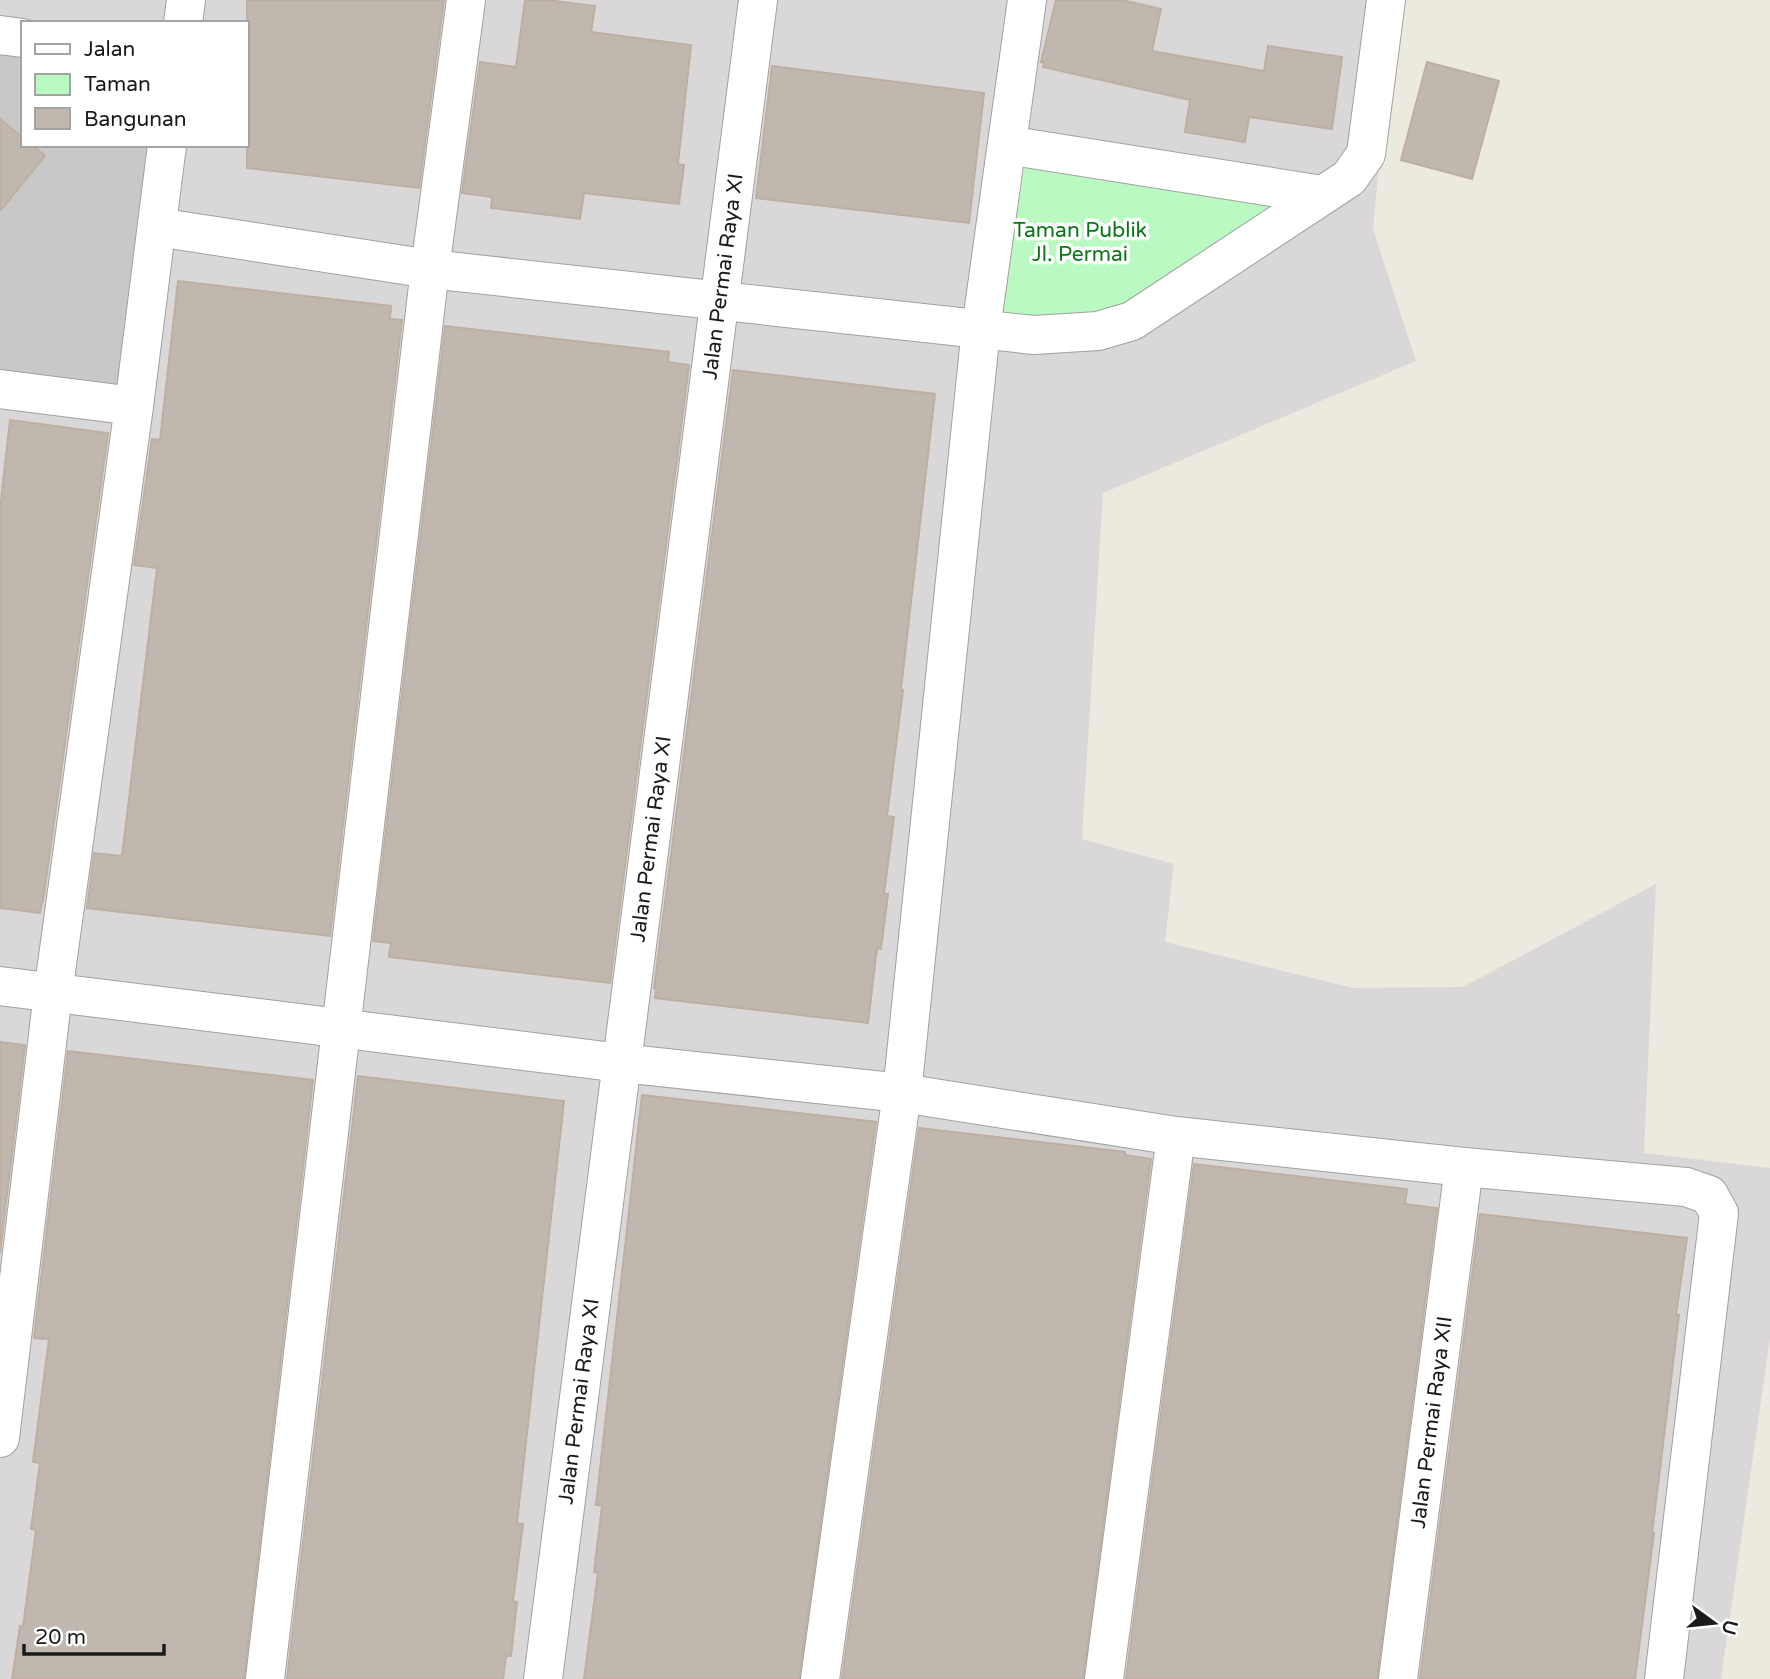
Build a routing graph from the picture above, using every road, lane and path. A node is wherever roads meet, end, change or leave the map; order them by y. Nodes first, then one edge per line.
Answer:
1 (186, 0) edge
2 (466, 0) edge
3 (758, 0) edge
4 (1027, 0) edge
5 (1386, 0) edge
6 (183, 21) edge
7 (0, 34) edge
8 (21, 37) edge
9 (1007, 145) junction
10 (167, 147) edge
11 (1322, 195) junction
12 (157, 227) junction
13 (430, 269) junction
14 (721, 300) junction
15 (981, 329) junction
16 (0, 389) edge
17 (134, 406) junction
18 (0, 986) edge
19 (53, 993) junction
20 (340, 1030) junction
21 (621, 1063) junction
22 (902, 1093) junction
23 (1176, 1136) junction
24 (1464, 1167) junction
25 (0, 1438) edge
26 (265, 1679) edge
27 (542, 1679) edge
28 (820, 1679) edge
29 (1104, 1679) edge
30 (1398, 1679) edge
31 (1664, 1679) edge

1 - 6 street
2 - 13 street
3 - 14 street, Jalan Permai Raya XI
4 - 9 street
5 - 11 street
7 - 8 street
9 - 11 street
9 - 15 street
10 - 12 street
11 - 15 street
12 - 13 street
12 - 17 street
13 - 14 street
13 - 20 street
14 - 15 street
14 - 21 street, Jalan Permai Raya XI
15 - 22 street
16 - 17 street
17 - 19 street
18 - 19 street
19 - 20 street
19 - 25 street
20 - 21 street
20 - 26 street
21 - 22 street
21 - 27 street, Jalan Permai Raya XI
22 - 23 street
22 - 28 street
23 - 24 street
23 - 29 street
24 - 30 street, Jalan Permai Raya XII
24 - 31 street

